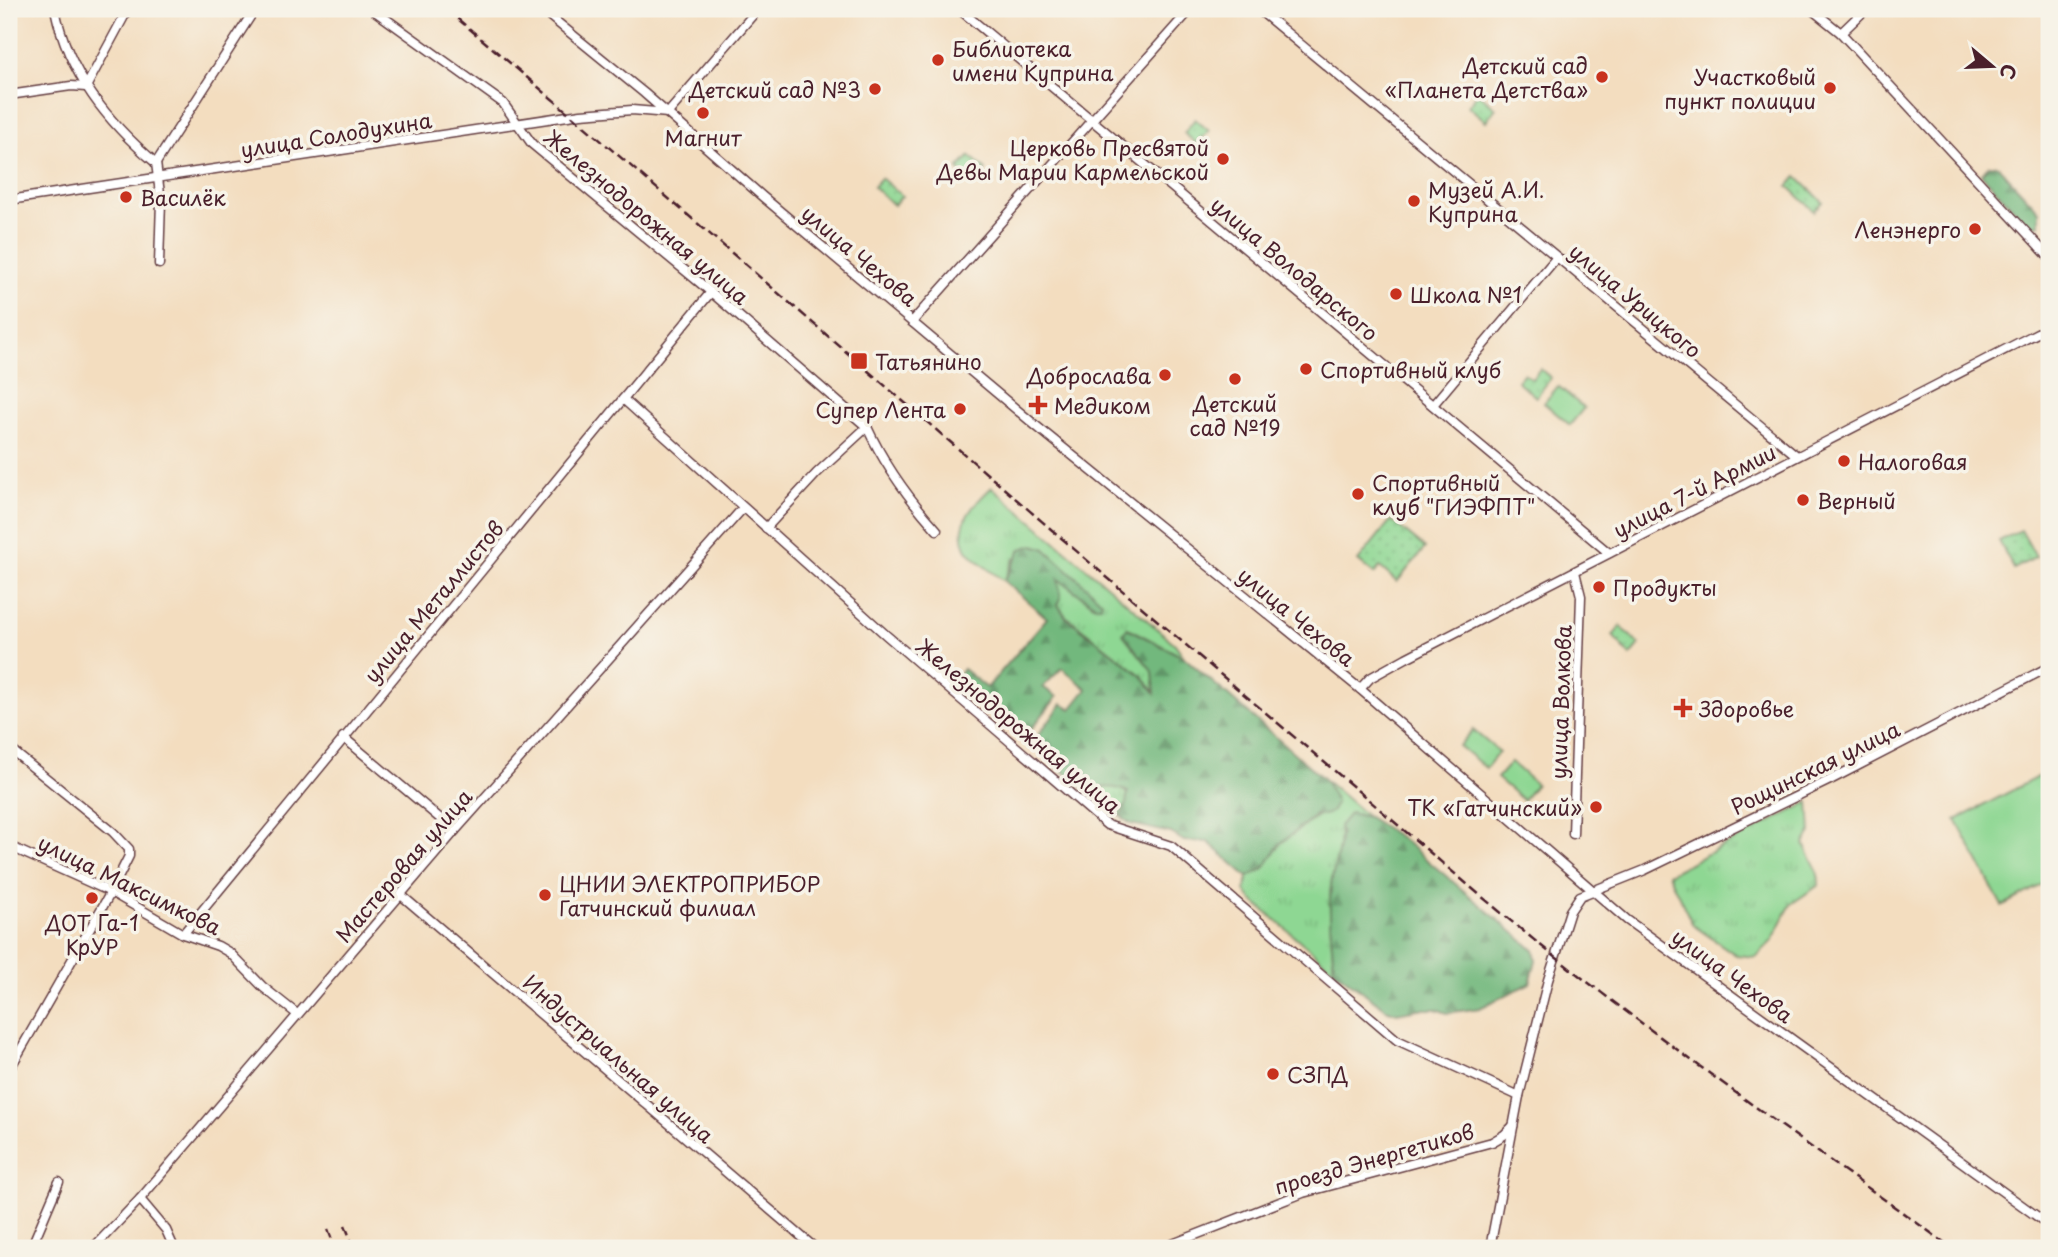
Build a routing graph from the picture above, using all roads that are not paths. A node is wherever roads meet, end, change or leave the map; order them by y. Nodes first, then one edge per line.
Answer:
1 (55, 9) edge
2 (128, 9) edge
3 (256, 9) edge
4 (372, 9) edge
5 (541, 9) edge
6 (758, 9) edge
7 (959, 9) edge
8 (1191, 9) edge
9 (1258, 9) edge
10 (1811, 9) edge
11 (1866, 9) edge
12 (1841, 33) junction
13 (86, 87) junction
14 (644, 93) junction
15 (9, 95) edge
16 (632, 110) junction
17 (668, 113) junction
18 (1091, 121) junction
19 (518, 124) junction
20 (156, 163) junction
21 (158, 178) junction
22 (9, 200) edge
23 (1557, 257) junction
24 (2049, 257) edge
25 (159, 264) dead end
26 (712, 292) junction
27 (912, 322) junction
28 (2049, 327) edge
29 (623, 399) junction
30 (1433, 405) junction
31 (867, 427) junction
32 (1797, 456) junction
33 (743, 508) junction
34 (766, 528) junction
35 (937, 530) dead end
36 (1609, 553) junction
37 (1575, 572) junction
38 (2049, 667) edge
39 (1360, 689) junction
40 (343, 737) junction
41 (9, 748) edge
42 (454, 831) junction
43 (1573, 834) dead end
44 (9, 846) edge
45 (1594, 891) junction
46 (111, 892) junction
47 (401, 895) junction
48 (183, 934) junction
49 (297, 1014) junction
50 (9, 1070) edge
51 (1519, 1096) junction
52 (1513, 1126) junction
53 (59, 1182) dead end
54 (140, 1199) junction
55 (2049, 1225) edge
56 (31, 1248) edge
57 (93, 1248) edge
58 (174, 1248) edge
59 (815, 1248) edge
60 (1162, 1248) edge
61 (1490, 1248) edge

1 - 13 street
2 - 13 street
3 - 20 street
4 - 19 street, Железнодорожная улица
5 - 14 street, улица Чехова
6 - 17 street
7 - 18 street, улица Володарского
8 - 18 street
9 - 23 street, улица Урицкого
10 - 12 street
11 - 12 street
12 - 24 street
13 - 15 street
13 - 20 street
14 - 16 street
14 - 17 street, улица Чехова
16 - 17 street, улица Солодухина
16 - 19 street, улица Солодухина
17 - 27 street, улица Чехова
18 - 27 street
18 - 30 street, улица Володарского
19 - 21 street, улица Солодухина
19 - 26 street, Железнодорожная улица
20 - 21 street
21 - 22 street, улица Солодухина
21 - 25 street
23 - 30 street
23 - 32 street, улица Урицкого
26 - 29 street, улица Металлистов
26 - 31 street, Железнодорожная улица
27 - 39 street, улица Чехова
28 - 32 street, улица 7-й Армии
29 - 33 street, Железнодорожная улица
29 - 40 street, улица Металлистов
30 - 36 street, улица Володарского
31 - 34 street
31 - 35 street, Железнодорожная улица
32 - 36 street, улица 7-й Армии
33 - 34 street, Железнодорожная улица
33 - 42 street, Мастеровая улица
34 - 51 street, Железнодорожная улица
36 - 37 street, улица 7-й Армии
37 - 39 street, улица 7-й Армии
37 - 43 street, улица Волкова
38 - 45 street, Рощинская улица
39 - 45 street, улица Чехова
40 - 42 street
40 - 48 street, улица Металлистов
41 - 46 street
42 - 47 street, Мастеровая улица
44 - 46 street, улица Максимкова
45 - 51 street
45 - 55 street, улица Чехова
46 - 48 street, улица Максимкова
46 - 50 street
47 - 49 street, Мастеровая улица
47 - 59 street, Индустриальная улица
48 - 49 street, улица Максимкова
49 - 54 street, Мастеровая улица
51 - 52 street
52 - 60 street, проезд Энергетиков
52 - 61 street
53 - 56 street
54 - 57 street, Мастеровая улица
54 - 58 street

